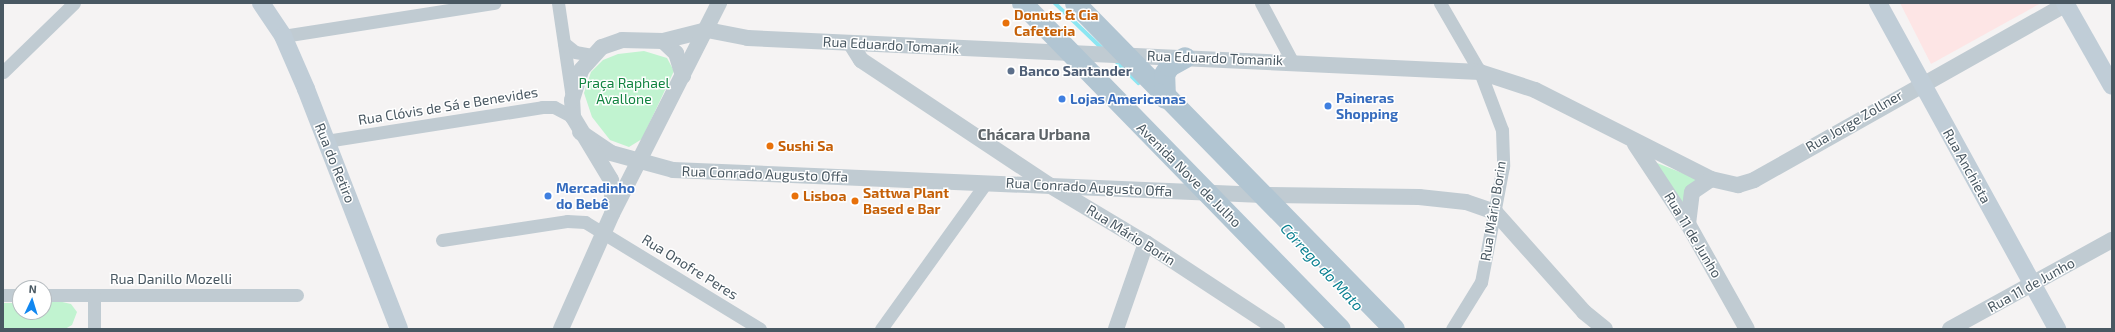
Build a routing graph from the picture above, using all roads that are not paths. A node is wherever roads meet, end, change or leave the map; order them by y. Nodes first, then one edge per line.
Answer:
1 (74, 3) edge
2 (260, 3) edge
3 (494, 3) edge
4 (558, 3) edge
5 (719, 3) edge
6 (1022, 3) edge
7 (1075, 3) edge
8 (1261, 3) edge
9 (1440, 3) edge
10 (1878, 3) edge
11 (2066, 3) edge
12 (707, 30) junction
13 (283, 36) junction
14 (662, 41) junction
15 (564, 43) junction
16 (851, 44) junction
17 (1073, 54) junction
18 (592, 55) junction
19 (1117, 55) junction
20 (1185, 57) junction
21 (1292, 61) junction
22 (3, 72) edge
23 (1480, 72) junction
24 (683, 76) junction
25 (1922, 83) junction
26 (2112, 86) edge
27 (1166, 98) junction
28 (572, 100) junction
29 (573, 117) junction
30 (580, 132) junction
31 (326, 140) junction
32 (1635, 144) junction
33 (641, 159) junction
34 (1711, 179) junction
35 (986, 183) junction
36 (1049, 185) junction
37 (1206, 193) junction
38 (1262, 195) junction
39 (1494, 212) junction
40 (612, 214) junction
41 (1688, 224) junction
42 (604, 232) junction
43 (442, 240) dead end
44 (2112, 240) edge
45 (1146, 243) junction
46 (2032, 285) junction
47 (52, 295) edge
48 (94, 295) junction
49 (298, 295) dead end
50 (92, 328) edge
51 (399, 329) edge
52 (561, 329) edge
53 (760, 329) edge
54 (881, 329) edge
55 (1116, 329) edge
56 (1277, 329) edge
57 (1340, 329) edge
58 (1394, 329) edge
59 (1452, 329) edge
60 (1605, 329) edge
61 (1747, 329) edge
62 (1950, 329) edge
63 (2057, 329) edge

1 - 22 street
2 - 13 main road, Rua do Retiro
3 - 13 street
4 - 15 street
5 - 12 street
6 - 17 main road, Avenida Nove de Julho
7 - 19 main road
8 - 21 street
9 - 23 street, Rua Mário Borin
10 - 25 main road, Rua Anchieta
11 - 25 street, Rua Jorge Zollner
11 - 26 main road
12 - 14 street
12 - 16 street, Rua Eduardo Tomanik
12 - 24 street
13 - 31 main road, Rua do Retiro
14 - 18 street
14 - 24 street
15 - 18 street
15 - 28 street
16 - 17 street, Rua Eduardo Tomanik
16 - 36 street, Rua Mário Borin
17 - 19 street, Rua Eduardo Tomanik
17 - 37 main road, Avenida Nove de Julho
18 - 28 street
19 - 20 street, Rua Eduardo Tomanik
19 - 27 main road
20 - 21 street, Rua Eduardo Tomanik
20 - 27 main road
21 - 23 street, Rua Eduardo Tomanik
23 - 32 street, Rua Eduardo Tomanik
23 - 39 street, Rua Mário Borin
24 - 33 street
25 - 34 street, Rua Jorge Zollner
25 - 46 main road, Rua Anchieta
27 - 38 main road
28 - 29 street
29 - 30 street
29 - 31 street, Rua Clóvis de Sá e Benevides
30 - 33 street
30 - 40 street
31 - 51 main road, Rua do Retiro
32 - 34 street, Rua Jorge Zollner
32 - 41 street, Rua 11 de Junho
33 - 35 street, Rua Conrado Augusto Offa
33 - 40 street
34 - 41 street
35 - 36 street, Rua Conrado Augusto Offa
35 - 54 street
36 - 37 street, Rua Conrado Augusto Offa
36 - 45 street, Rua Mário Borin
37 - 38 street, Rua Conrado Augusto Offa
37 - 57 main road, Avenida Nove de Julho
38 - 39 street, Rua Conrado Augusto Offa
38 - 58 main road
39 - 59 street, Rua Mário Borin
39 - 60 street, Rua Conrado Augusto Offa
40 - 42 street
41 - 61 street, Rua 11 de Junho
42 - 43 street, Rua Onofre Peres
42 - 52 street
42 - 53 street, Rua Onofre Peres
44 - 46 street, Rua 11 de Junho
45 - 55 street
45 - 56 street, Rua Mário Borin
46 - 62 street, Rua 11 de Junho
46 - 63 main road, Rua Anchieta
47 - 48 street, Rua Danillo Mozelli
48 - 49 street, Rua Danillo Mozelli
48 - 50 street

